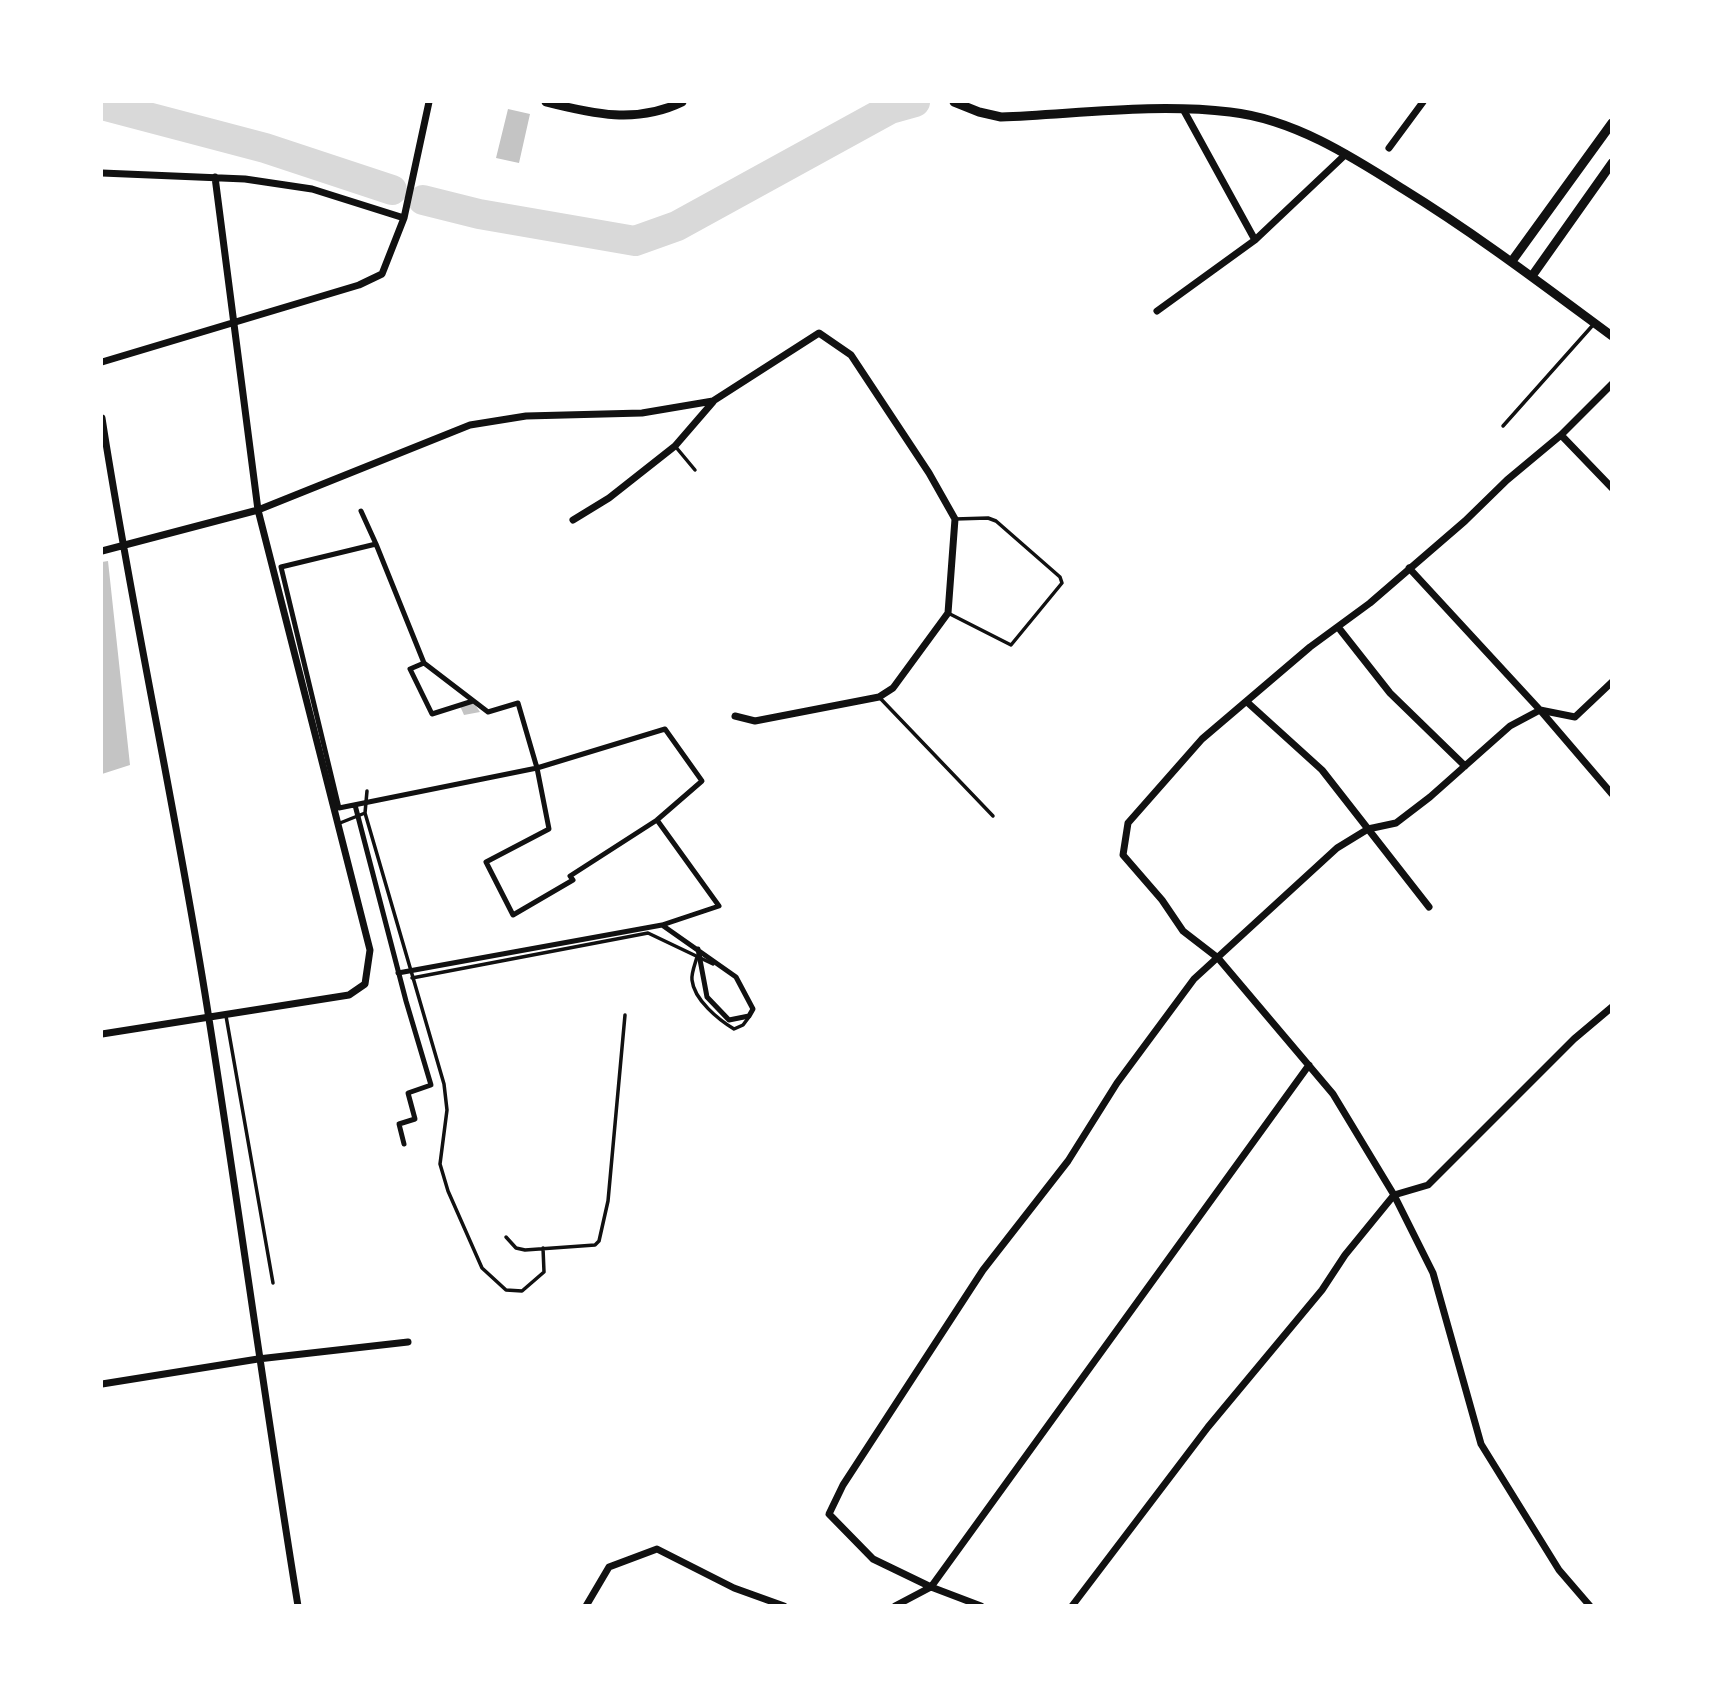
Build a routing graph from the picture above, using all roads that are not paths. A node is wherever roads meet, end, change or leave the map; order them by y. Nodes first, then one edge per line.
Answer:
1 (429, 102) edge
2 (546, 102) edge
3 (682, 102) edge
4 (1423, 102) edge
5 (957, 103) edge
6 (1183, 109) junction
7 (1612, 123) edge
8 (1389, 148) dead end
9 (1346, 154) junction
10 (1612, 163) edge
11 (102, 173) edge
12 (215, 177) junction
13 (404, 218) junction
14 (1255, 240) junction
15 (1512, 261) junction
16 (1532, 276) junction
17 (1157, 311) dead end
18 (234, 323) junction
19 (1594, 323) junction
20 (1612, 336) edge
21 (102, 362) edge
22 (1612, 384) edge
23 (713, 401) junction
24 (102, 418) edge
25 (1503, 426) dead end
26 (1562, 435) junction
27 (675, 446) junction
28 (695, 470) dead end
29 (1612, 488) edge
30 (258, 510) junction
31 (361, 511) dead end
32 (955, 519) junction
33 (573, 520) dead end
34 (376, 544) junction
35 (122, 546) junction
36 (102, 551) edge
37 (1409, 568) junction
38 (948, 613) junction
39 (1338, 627) junction
40 (424, 663) junction
41 (1612, 682) edge
42 (879, 697) junction
43 (473, 701) junction
44 (1247, 702) junction
45 (1540, 710) junction
46 (735, 716) dead end
47 (1465, 766) junction
48 (537, 768) junction
49 (367, 791) dead end
50 (1612, 794) edge
51 (366, 803) junction
52 (355, 805) junction
53 (365, 813) junction
54 (357, 816) junction
55 (992, 816) dead end
56 (657, 820) junction
57 (338, 824) junction
58 (1368, 829) junction
59 (1429, 907) dead end
60 (662, 925) junction
61 (698, 949) junction
62 (698, 958) junction
63 (1218, 958) junction
64 (410, 971) junction
65 (398, 973) junction
66 (412, 978) junction
67 (752, 1006) junction
68 (1612, 1007) edge
69 (225, 1014) junction
70 (625, 1015) dead end
71 (750, 1016) junction
72 (209, 1017) junction
73 (102, 1034) edge
74 (1308, 1065) junction
75 (404, 1144) dead end
76 (1394, 1195) junction
77 (506, 1237) dead end
78 (543, 1248) junction
79 (272, 1283) dead end
80 (408, 1342) dead end
81 (258, 1359) junction
82 (102, 1384) edge
83 (931, 1587) junction
84 (298, 1605) edge
85 (586, 1605) edge
86 (784, 1605) edge
87 (895, 1605) edge
88 (981, 1605) edge
89 (1072, 1605) edge
90 (1590, 1605) edge

1 - 13 street
2 - 3 street
4 - 8 street
5 - 6 street
6 - 9 street
6 - 14 street
7 - 15 street
9 - 14 street
9 - 15 street
10 - 16 street
11 - 12 street
12 - 13 street
12 - 18 street
13 - 18 street
14 - 17 street
15 - 16 street
16 - 19 street
18 - 21 street
18 - 30 street
19 - 20 street
19 - 25 lane
22 - 26 street
23 - 27 street
23 - 30 street
23 - 32 street
24 - 35 street
26 - 29 street
26 - 37 street
27 - 28 lane
27 - 33 street
30 - 35 street
30 - 57 street
31 - 34 street
32 - 38 street
32 - 38 lane
34 - 40 street
34 - 52 street
35 - 36 street
35 - 72 street
37 - 39 street
37 - 45 street
38 - 42 street
39 - 44 street
39 - 47 street
40 - 43 street
40 - 43 street
41 - 45 street
42 - 46 street
42 - 55 lane
43 - 48 street
44 - 58 street
44 - 63 street
45 - 47 street
45 - 50 street
47 - 58 street
48 - 51 street
48 - 56 street
48 - 56 street
49 - 51 lane
51 - 52 street
51 - 53 lane
52 - 54 street
53 - 54 lane
53 - 64 lane
54 - 57 lane
54 - 65 street
56 - 60 street
57 - 69 street
58 - 59 street
58 - 63 street
60 - 61 street
60 - 64 street
61 - 62 street
61 - 67 street
62 - 66 lane
62 - 67 lane
62 - 71 street
62 - 71 lane
63 - 74 street
63 - 83 street
64 - 65 street
64 - 66 lane
65 - 75 street
66 - 78 lane
67 - 71 street
68 - 76 street
69 - 72 street
69 - 79 lane
70 - 78 lane
72 - 73 street
72 - 81 street
74 - 76 street
74 - 83 street
76 - 89 street
76 - 90 street
77 - 78 lane
80 - 81 street
81 - 82 street
81 - 84 street
83 - 87 street
83 - 88 street
85 - 86 street

